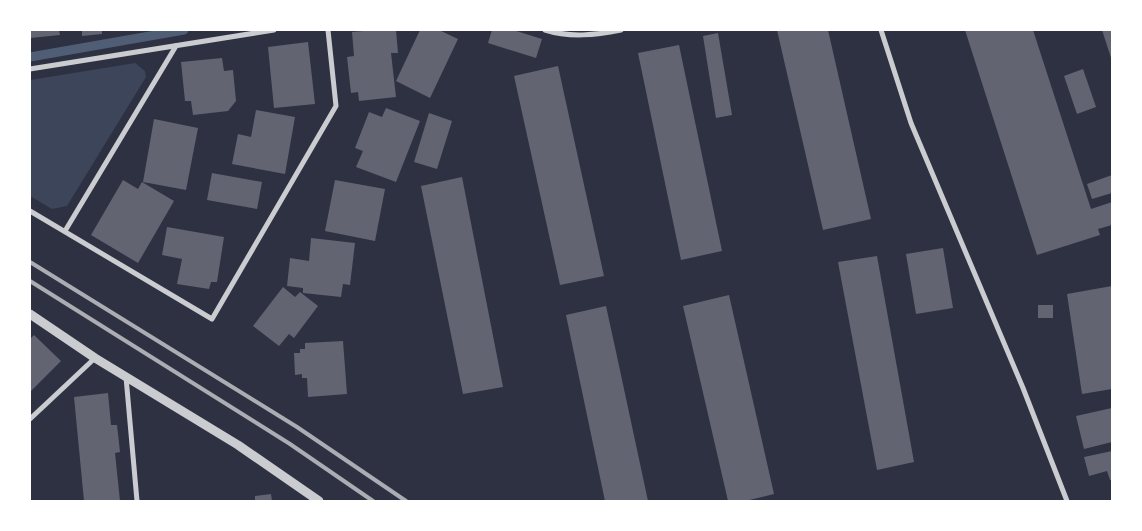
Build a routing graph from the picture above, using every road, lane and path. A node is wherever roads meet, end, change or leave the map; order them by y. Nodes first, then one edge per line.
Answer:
1 (274, 30) edge
2 (328, 30) edge
3 (545, 30) edge
4 (621, 30) edge
5 (881, 30) edge
6 (176, 46) junction
7 (30, 69) edge
8 (30, 211) edge
9 (65, 231) junction
10 (30, 314) edge
11 (95, 358) junction
12 (126, 377) junction
13 (30, 419) edge
14 (137, 501) edge
15 (319, 501) edge
16 (1067, 501) edge

1 - 6 street
2 - 9 street
3 - 4 street
5 - 16 street
6 - 7 street
6 - 9 street
8 - 9 street
10 - 11 street
11 - 12 street
11 - 13 street
12 - 14 street
12 - 15 street

